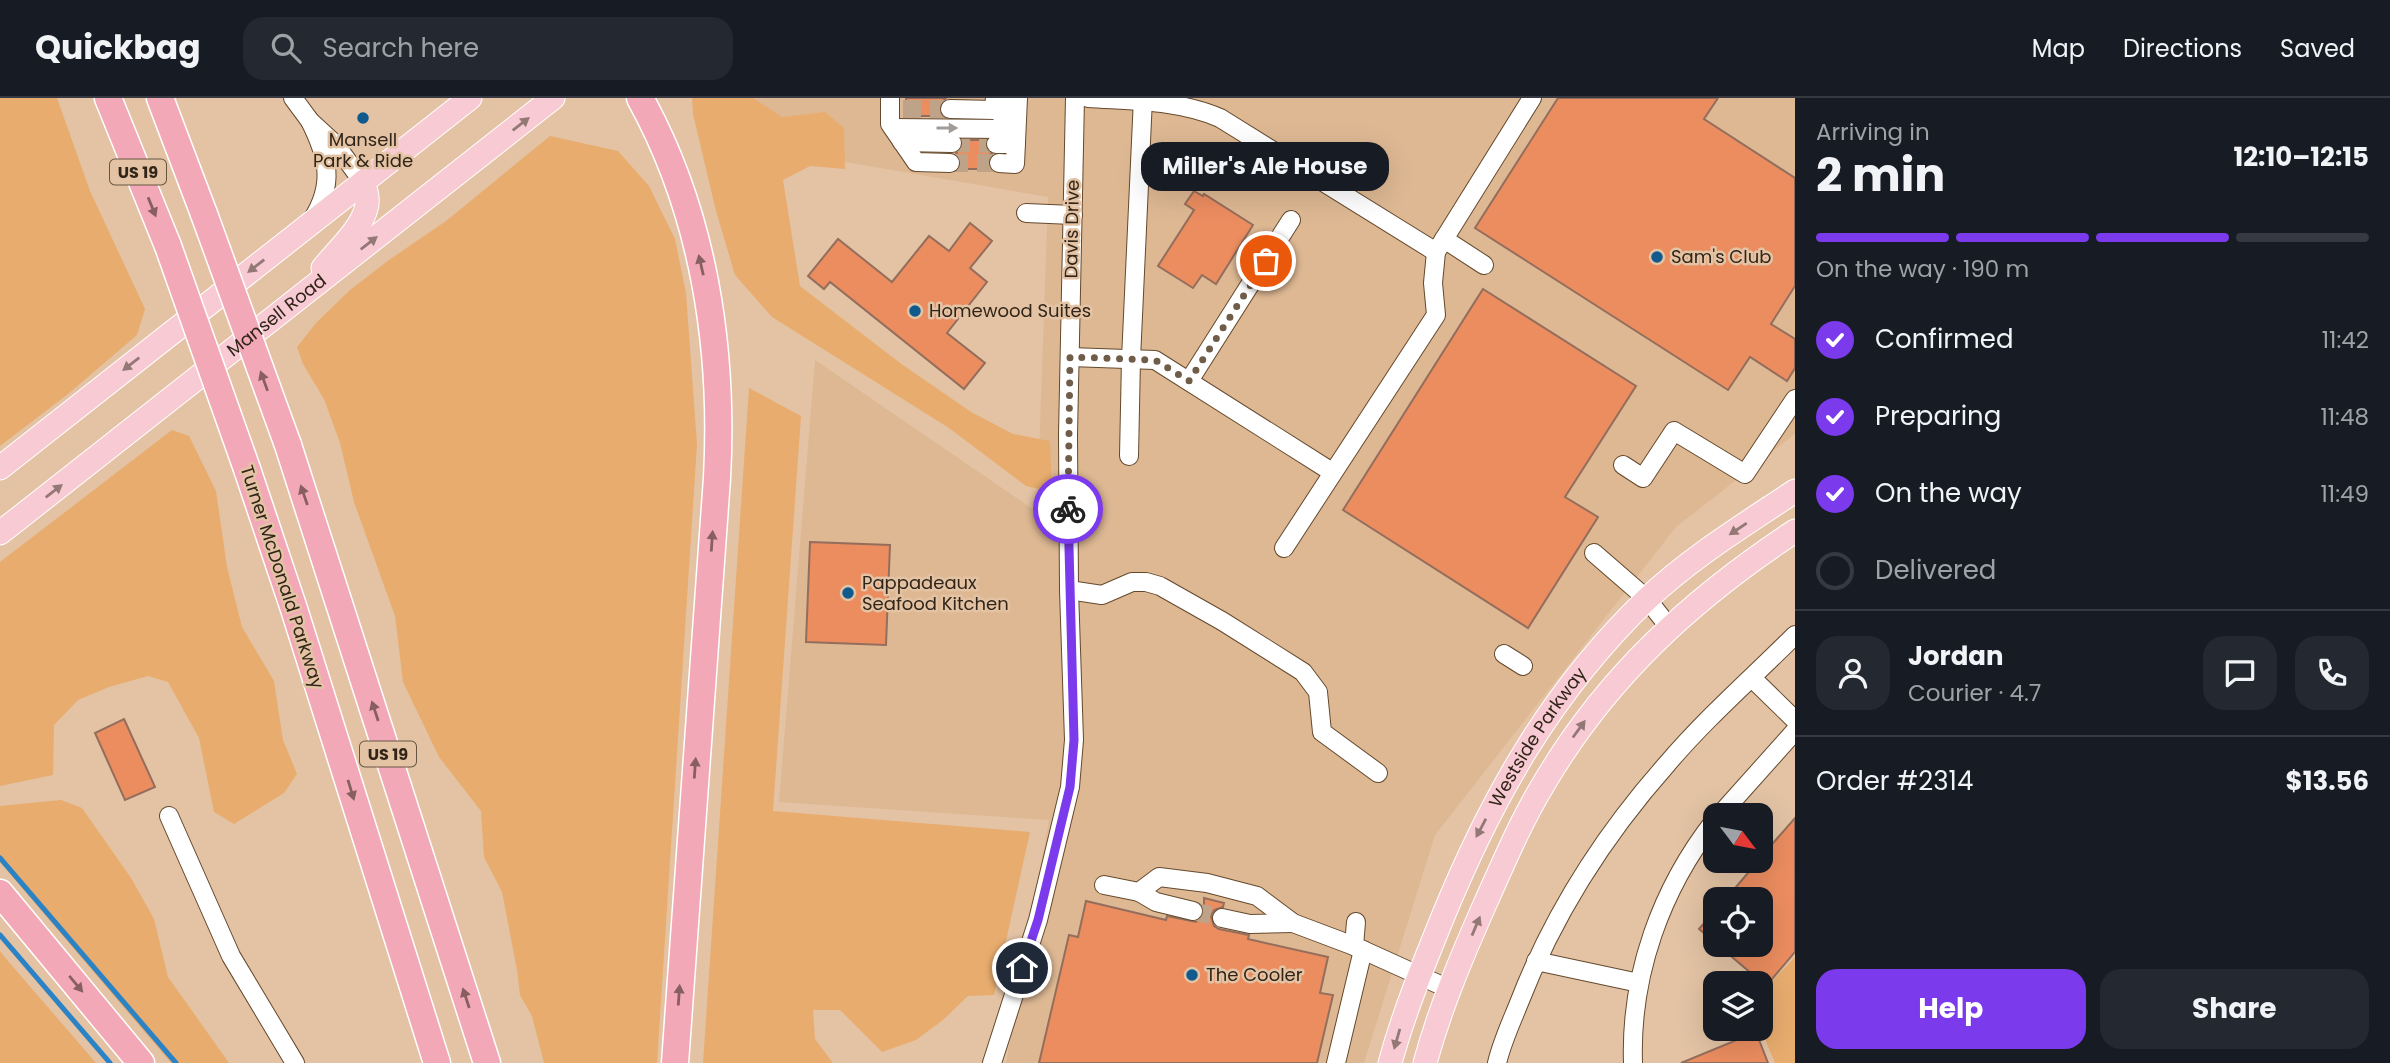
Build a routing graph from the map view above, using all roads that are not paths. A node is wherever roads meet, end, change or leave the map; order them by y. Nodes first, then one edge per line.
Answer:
1 (108, 98) edge
2 (160, 98) edge
3 (293, 98) edge
4 (470, 98) edge
5 (553, 98) edge
6 (640, 98) edge
7 (652, 98) edge
8 (1018, 98) edge
9 (1075, 98) edge
10 (1088, 98) edge
11 (1532, 98) edge
12 (1143, 100) edge
13 (997, 102) edge
14 (896, 103) edge
15 (950, 105) tunnel mouth
16 (310, 121) junction
17 (658, 132) junction
18 (897, 135) junction
19 (999, 136) junction
20 (952, 143) tunnel mouth
21 (1016, 144) junction
22 (950, 163) tunnel mouth
23 (999, 163) dead end
24 (363, 182) junction
25 (1026, 213) dead end
26 (1073, 215) junction
27 (1291, 220) dead end
28 (310, 224) junction
29 (1440, 246) junction
30 (1484, 265) dead end
31 (296, 301) junction
32 (1070, 357) junction
33 (1131, 359) junction
34 (1189, 381) junction
35 (1795, 399) edge
36 (1129, 456) dead end
37 (1623, 466) dead end
38 (0, 468) edge
39 (1332, 471) junction
40 (1795, 491) edge
41 (1795, 531) edge
42 (0, 533) edge
43 (1284, 548) dead end
44 (1594, 553) dead end
45 (1069, 590) junction
46 (1647, 600) junction
47 (1669, 626) junction
48 (1795, 635) edge
49 (1504, 654) dead end
50 (1523, 666) dead end
51 (1752, 678) junction
52 (1795, 720) edge
53 (1795, 731) edge
54 (1378, 773) dead end
55 (1730, 803) edge
56 (169, 816) dead end
57 (1703, 837) edge
58 (1104, 885) dead end
59 (1139, 892) junction
60 (0, 893) edge
61 (1193, 911) tunnel mouth
62 (1222, 918) tunnel mouth
63 (1356, 922) dead end
64 (1293, 923) junction
65 (1359, 948) junction
66 (1536, 961) junction
67 (1418, 976) junction
68 (1639, 983) junction
69 (1449, 989) junction
70 (141, 1063) edge
71 (295, 1063) edge
72 (437, 1063) edge
73 (487, 1063) edge
74 (675, 1063) edge
75 (992, 1063) edge
76 (1336, 1063) edge
77 (1390, 1063) edge
78 (1425, 1063) edge
79 (1497, 1063) edge
80 (1633, 1063) edge

1 -> 72 highway, Turner McDonald Parkway / US 19, bridge
73 -> 2 highway, US 19, bridge
3 - 16 street
4 - 24 main road
31 -> 5 main road, Mansell Road
6 - 17 highway
7 - 17 highway
8 - 21 street
9 - 26 street, Davis Drive
10 - 12 street
11 - 29 street
12 - 29 street
12 - 33 street
13 - 15 street
13 - 19 street
14 - 18 street
16 - 24 street
16 - 28 street
74 -> 17 highway
18 -> 19 street
18 - 20 street
18 - 22 street
19 - 21 street
21 - 23 street
24 - 28 main road
24 - 31 main road
25 - 26 street
26 - 32 street, Davis Drive
27 - 34 street
28 -> 38 main road
29 - 30 street
29 - 39 street
42 -> 31 main road, Mansell Road
32 - 33 street
32 - 45 street, Davis Drive
33 - 34 street
33 - 36 street
34 - 39 street
35 - 37 street
39 - 43 street
40 -> 46 main road, Westside Parkway
41 - 47 main road, Westside Parkway
44 - 46 street
45 - 54 street
45 - 75 street, Davis Drive
46 - 47 street
46 -> 67 main road, Westside Parkway
69 -> 47 main road, Westside Parkway
48 - 51 street
49 - 50 street
51 - 52 street
51 - 66 street
53 - 55 street
56 - 71 street
57 - 68 street
58 - 59 street
59 - 61 street
59 - 64 street
60 -> 70 highway
62 - 64 street
63 - 65 street
64 - 65 street
65 - 67 street
65 - 76 street
66 - 68 street
66 - 79 street
67 - 69 street
67 -> 77 main road, Westside Parkway
68 - 80 street
69 - 78 main road, Westside Parkway

